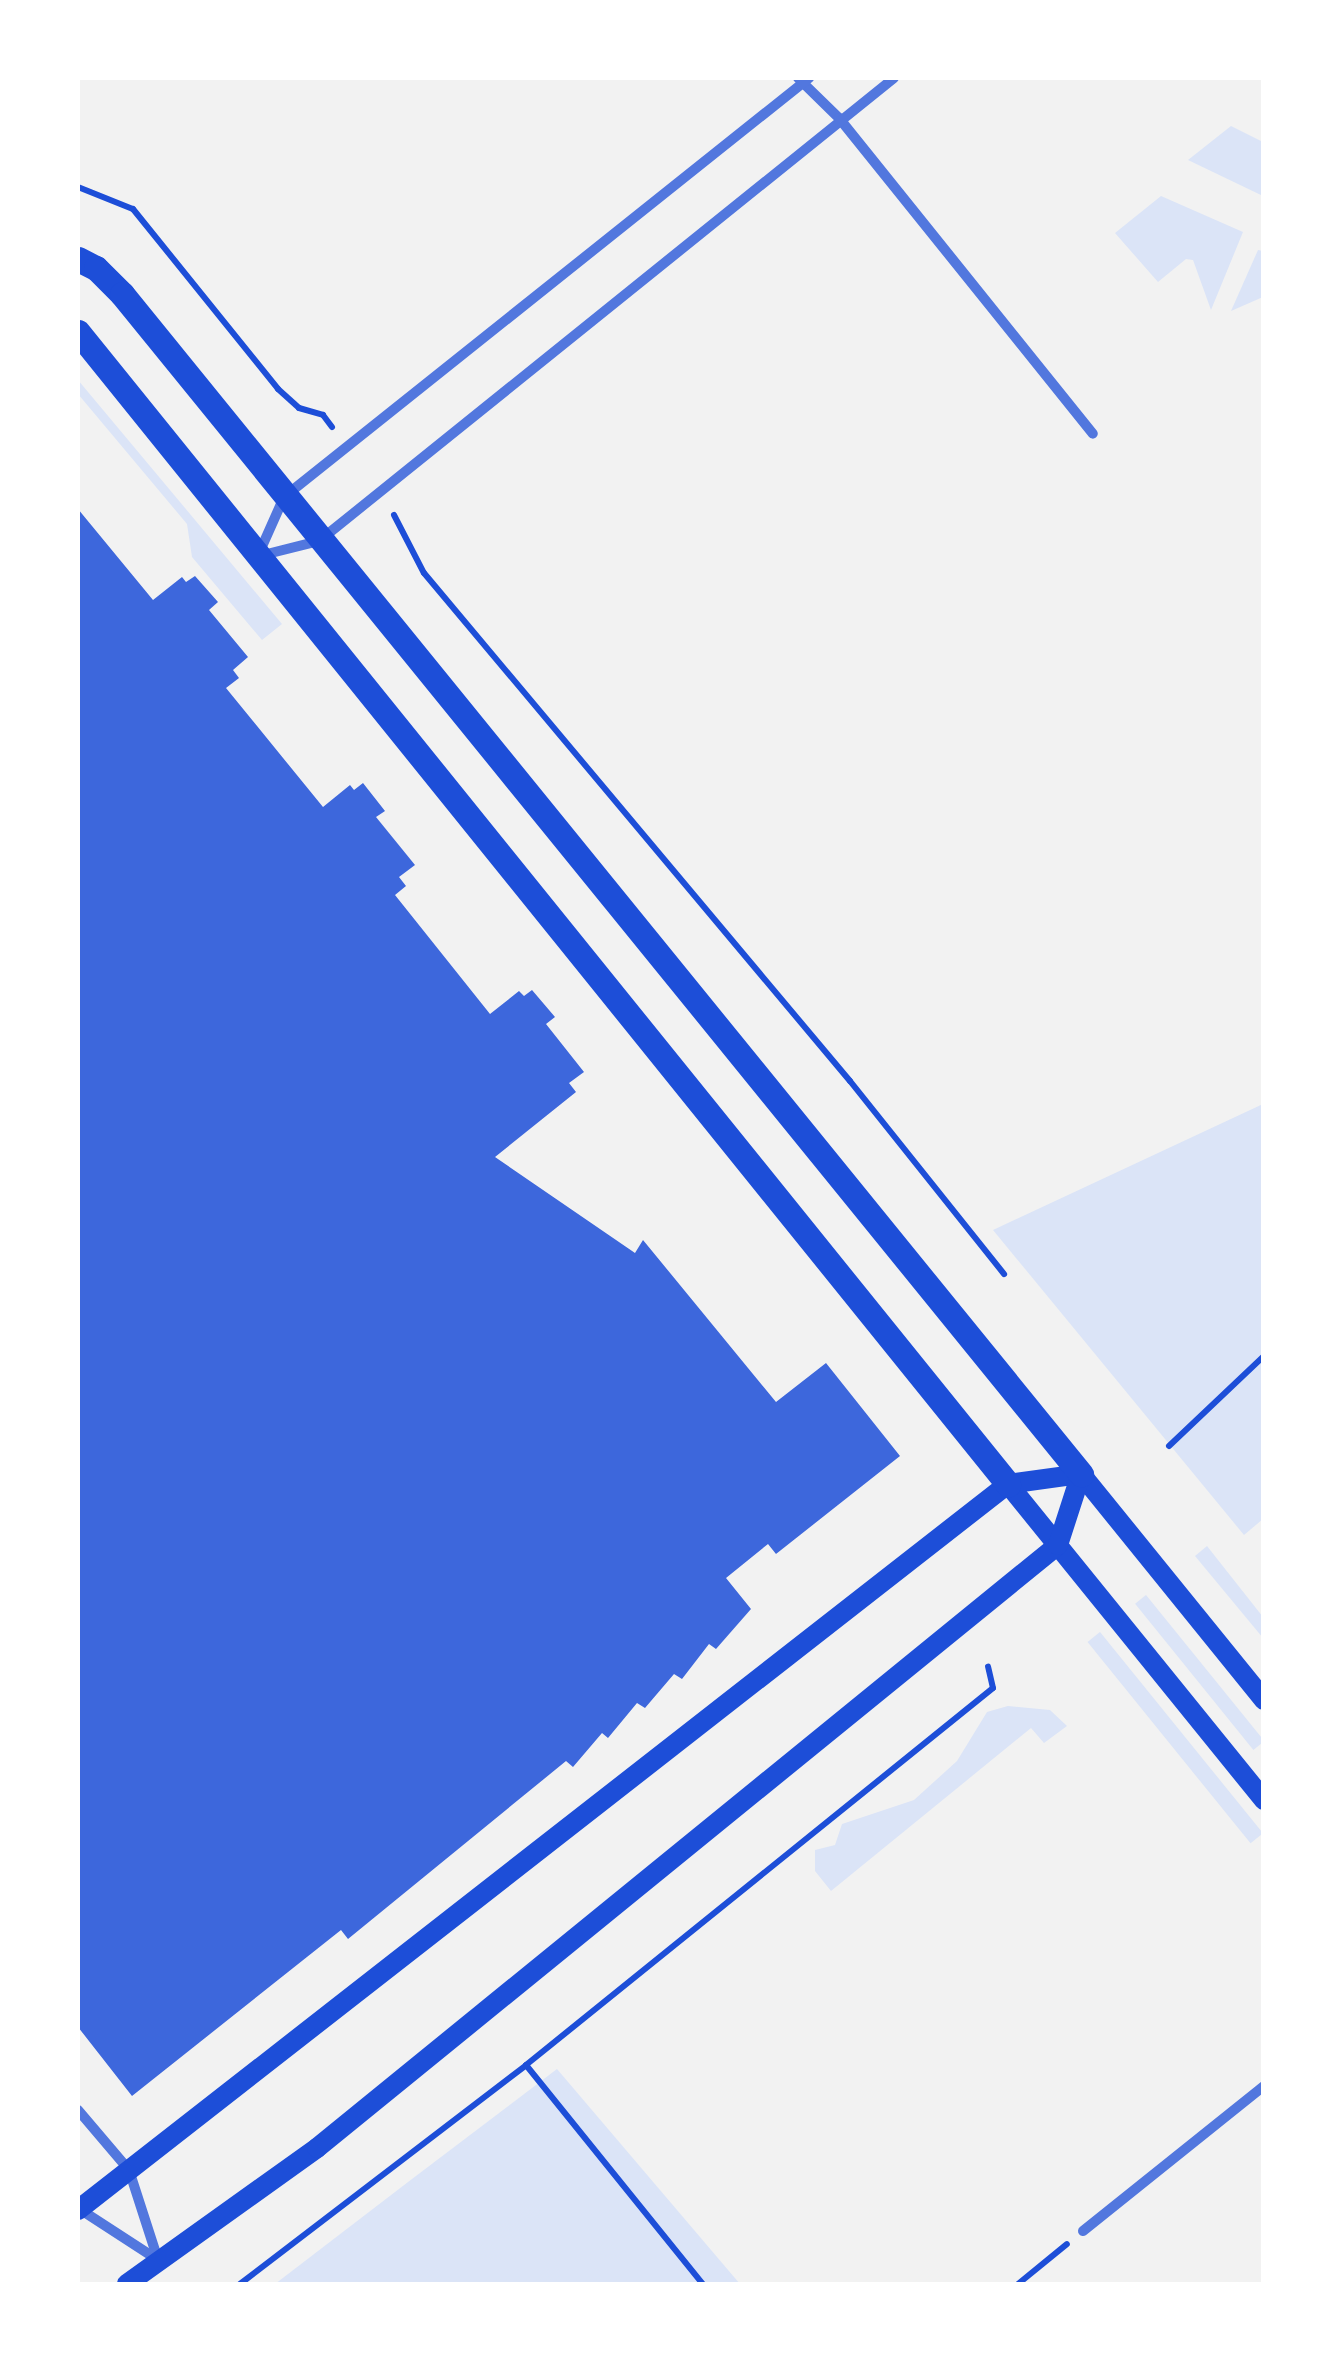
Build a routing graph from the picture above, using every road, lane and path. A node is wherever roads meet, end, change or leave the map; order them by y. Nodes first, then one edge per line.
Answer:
1 (894, 78) edge
2 (803, 79) edge
3 (839, 118) junction
4 (78, 188) edge
5 (78, 259) edge
6 (78, 332) edge
7 (323, 415) dead end
8 (1093, 434) dead end
9 (284, 498) junction
10 (409, 537) dead end
11 (320, 541) junction
12 (257, 556) junction
13 (1004, 1274) dead end
14 (1264, 1356) edge
15 (1169, 1446) dead end
16 (1082, 1474) junction
17 (1008, 1484) junction
18 (1058, 1544) junction
19 (988, 1667) dead end
20 (1264, 1700) edge
21 (1264, 1800) edge
22 (526, 2065) junction
23 (1264, 2086) edge
24 (78, 2110) edge
25 (130, 2170) junction
26 (78, 2208) edge
27 (1083, 2230) joint
28 (158, 2260) junction
29 (126, 2284) edge
30 (240, 2284) edge
31 (703, 2284) edge
32 (1018, 2284) edge

1 - 3 street
2 - 3 street
2 - 9 street
3 - 8 street
3 - 11 street
4 - 7 path
5 - 9 main road
6 - 12 main road
9 - 11 main road
9 - 12 street
10 - 13 path
11 - 12 street
11 - 16 main road
12 - 17 main road
14 - 15 path
16 - 17 main road
16 - 18 main road
16 - 20 main road
17 - 18 main road
17 - 25 main road
18 - 21 main road
18 - 28 main road
19 - 22 path
22 - 30 path
22 - 31 path
23 - 27 street
24 - 25 street
25 - 26 main road
25 - 28 street
26 - 28 street
27 - 32 path
28 - 29 main road

